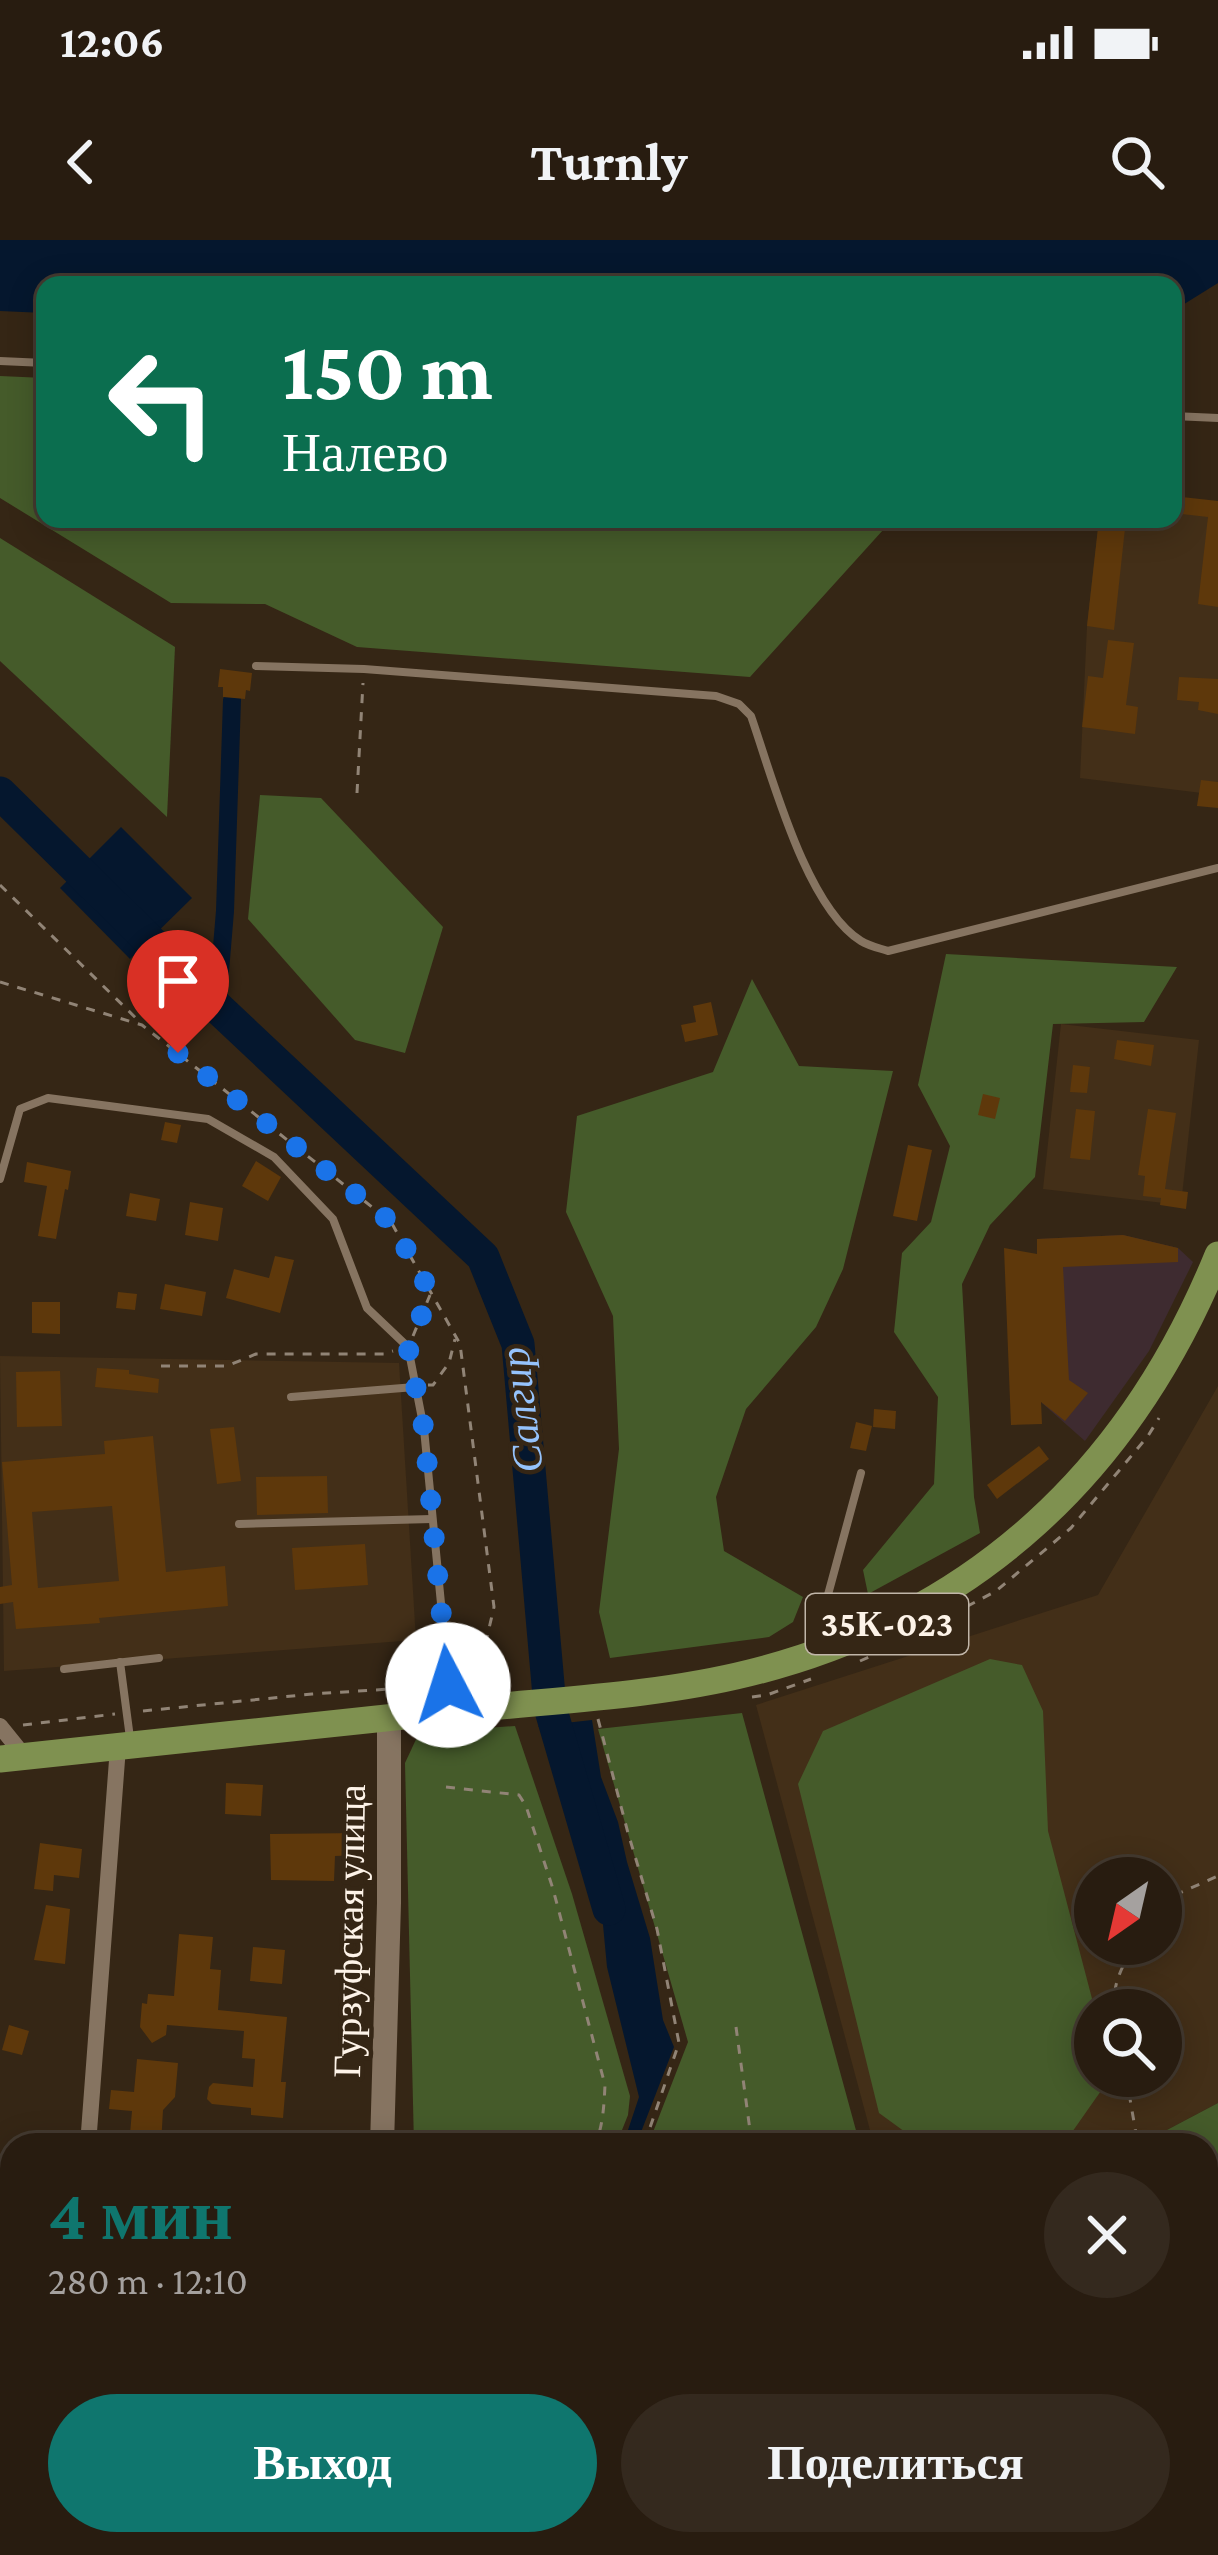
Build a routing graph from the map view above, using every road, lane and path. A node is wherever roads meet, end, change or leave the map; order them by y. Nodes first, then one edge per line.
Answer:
1 (0, 361) edge
2 (36, 363) edge
3 (1182, 416) edge
4 (1218, 418) edge
5 (256, 666) dead end
6 (364, 669) junction
7 (357, 794) dead end
8 (1218, 868) edge
9 (0, 885) edge
10 (0, 982) edge
11 (142, 1024) junction
12 (0, 1179) edge
13 (1218, 1255) edge
14 (431, 1293) junction
15 (456, 1337) junction
16 (408, 1347) junction
17 (161, 1366) dead end
18 (415, 1387) junction
19 (291, 1396) dead end
20 (1159, 1417) dead end
21 (861, 1473) dead end
22 (432, 1519) junction
23 (239, 1524) dead end
24 (953, 1614) dead end
25 (890, 1647) dead end
26 (159, 1658) dead end
27 (120, 1662) junction
28 (824, 1663) junction
29 (848, 1666) dead end
30 (64, 1669) dead end
31 (453, 1693) junction
32 (746, 1698) dead end
33 (600, 1705) junction
34 (127, 1713) junction
35 (389, 1718) junction
36 (1, 1727) edge
37 (124, 1746) junction
38 (13, 1758) edge
39 (446, 1787) dead end
40 (1218, 1876) edge
41 (1182, 1893) edge
42 (736, 2027) dead end
43 (1130, 2097) edge
44 (89, 2133) edge
45 (382, 2133) edge
46 (600, 2133) edge
47 (648, 2133) edge
48 (750, 2133) edge
49 (1136, 2133) edge

1 - 2 lane
3 - 4 lane
5 - 6 lane
6 - 7 path
6 - 8 lane
9 - 11 path
10 - 11 path
11 - 14 path
12 - 16 lane
13 - 28 main road, 35К-023
14 - 15 path
14 - 16 path
15 - 18 path
15 - 31 path
16 - 17 path
16 - 18 lane
18 - 19 lane
18 - 22 lane
20 - 24 path
21 - 28 lane
22 - 23 lane
22 - 31 lane
25 - 29 path
26 - 27 lane
27 - 30 lane
27 - 34 lane
28 - 32 path
28 - 33 main road, 35К-023
31 - 33 main road, 35К-023
31 - 34 path
31 - 35 main road, 35К-023
33 - 47 path
34 - 36 path
34 - 37 lane
35 - 37 main road, 35К-023
35 - 45 main road, Гурзуфская улица
36 - 38 street
37 - 38 main road, 35К-023
37 - 44 street
39 - 46 path
40 - 41 path
42 - 48 path
43 - 49 path

